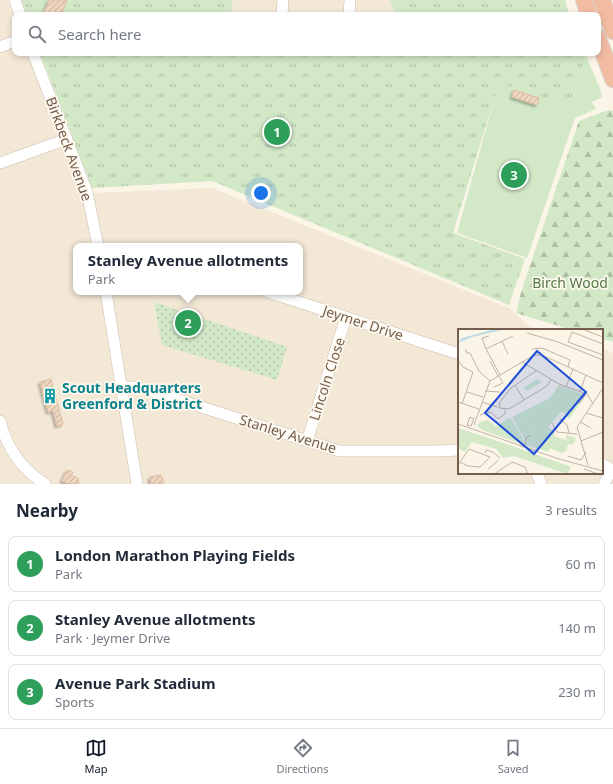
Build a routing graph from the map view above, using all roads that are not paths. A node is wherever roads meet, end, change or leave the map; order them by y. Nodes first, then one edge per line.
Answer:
1 (15, 0) edge
2 (283, 0) edge
3 (350, 0) edge
4 (584, 0) edge
5 (602, 0) edge
6 (19, 12) edge
7 (282, 12) edge
8 (349, 12) edge
9 (588, 12) edge
10 (613, 31) edge
11 (12, 42) edge
12 (601, 46) edge
13 (0, 47) edge
14 (34, 56) edge
15 (613, 79) edge
16 (67, 139) junction
17 (0, 163) edge
18 (97, 243) edge
19 (107, 295) edge
20 (277, 295) edge
21 (346, 317) junction
22 (458, 354) edge
23 (122, 387) junction
24 (0, 421) edge
25 (307, 441) junction
26 (458, 450) edge
27 (603, 464) edge
28 (613, 469) edge
29 (537, 474) edge
30 (46, 484) edge
31 (137, 484) edge
32 (541, 484) edge
33 (604, 484) edge

1 - 6 street
2 - 7 street
3 - 8 street
4 - 9 highway
5 - 10 highway
11 - 13 street
12 - 15 highway
14 - 16 street, Birkbeck Avenue
16 - 17 street
16 - 18 street, Birkbeck Avenue
19 - 23 street
20 - 21 street, Jeymer Drive
21 - 22 street, Jeymer Drive
21 - 25 street, Lincoln Close
23 - 25 street, Stanley Avenue
23 - 31 street
24 - 30 street
25 - 26 street, Stanley Avenue
27 - 28 street
28 - 33 street
29 - 32 street

